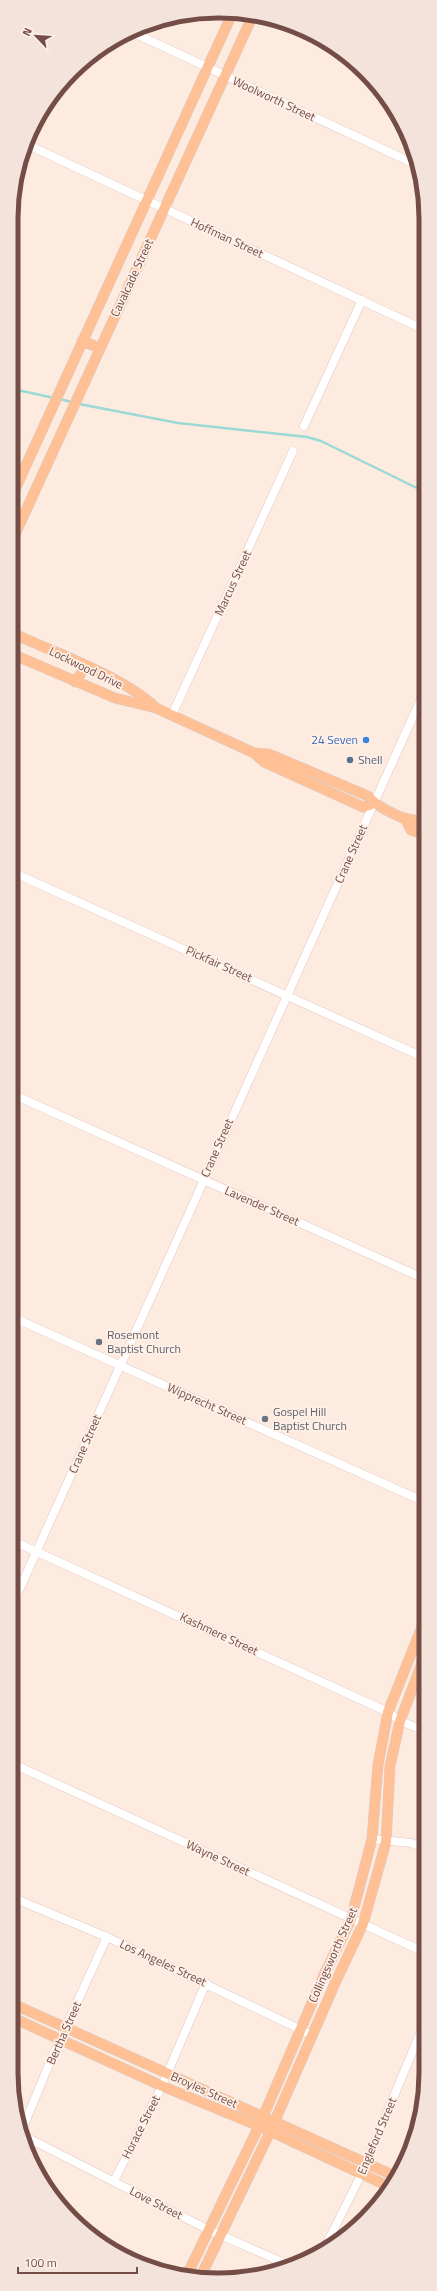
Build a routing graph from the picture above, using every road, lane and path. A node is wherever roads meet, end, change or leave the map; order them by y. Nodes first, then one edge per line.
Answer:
1 (230, 18) edge
2 (250, 21) edge
3 (138, 35) edge
4 (207, 68) junction
5 (226, 76) junction
6 (31, 147) edge
7 (410, 162) edge
8 (145, 201) junction
9 (164, 210) junction
10 (362, 300) junction
11 (419, 327) edge
12 (82, 341) junction
13 (100, 348) junction
14 (304, 426) dead end
15 (293, 451) dead end
16 (23, 473) junction
17 (40, 480) junction
18 (18, 483) edge
19 (18, 528) edge
20 (18, 636) edge
21 (18, 657) edge
22 (86, 666) junction
23 (75, 682) junction
24 (419, 703) edge
25 (156, 708) junction
26 (172, 715) junction
27 (374, 803) junction
28 (405, 818) junction
29 (419, 820) edge
30 (419, 833) edge
31 (18, 875) edge
32 (288, 995) junction
33 (419, 1055) edge
34 (18, 1097) edge
35 (203, 1179) junction
36 (419, 1276) edge
37 (18, 1320) edge
38 (120, 1365) junction
39 (419, 1499) edge
40 (18, 1543) edge
41 (37, 1551) junction
42 (18, 1593) edge
43 (419, 1633) edge
44 (419, 1671) edge
45 (388, 1712) junction
46 (400, 1721) junction
47 (419, 1729) edge
48 (18, 1766) edge
49 (372, 1839) junction
50 (386, 1842) junction
51 (419, 1846) edge
52 (18, 1900) edge
53 (351, 1919) junction
54 (363, 1924) junction
55 (107, 1937) junction
56 (419, 1950) edge
57 (206, 1983) junction
58 (18, 2006) edge
59 (18, 2020) edge
60 (301, 2028) junction
61 (66, 2029) junction
62 (312, 2036) junction
63 (419, 2036) edge
64 (61, 2040) junction
65 (167, 2074) junction
66 (162, 2086) junction
67 (261, 2122) junction
68 (25, 2123) edge
69 (272, 2127) junction
70 (30, 2139) edge
71 (365, 2164) junction
72 (391, 2174) edge
73 (361, 2175) junction
74 (114, 2182) junction
75 (385, 2184) edge
76 (209, 2230) junction
77 (221, 2235) junction
78 (329, 2240) edge
79 (282, 2262) edge
80 (189, 2271) edge
81 (203, 2273) edge

1 - 4 main road, Cavalcade Street
2 - 5 main road, Cavalcade Street
3 - 4 street, Woolworth Street
4 - 5 street, Woolworth Street
4 - 8 main road, Cavalcade Street
5 - 7 street, Woolworth Street
5 - 9 main road, Cavalcade Street
6 - 8 street, Hoffman Street
8 - 9 street, Hoffman Street
8 - 12 main road, Cavalcade Street
9 - 10 street, Hoffman Street
9 - 13 main road, Cavalcade Street
10 - 11 street, Hoffman Street
10 - 14 street
12 - 13 main road
12 - 16 main road, Cavalcade Street
13 - 17 main road, Cavalcade Street
15 - 26 street, Marcus Street
16 - 17 main road
16 - 18 main road, Cavalcade Street
17 - 19 main road, Cavalcade Street
20 - 22 main road, Lockwood Drive
21 - 23 main road, Lockwood Drive
22 - 23 main road
22 - 25 main road, Lockwood Drive
23 - 25 main road, Lockwood Drive
24 - 27 street, Crane Street
25 - 26 main road, Lockwood Drive
26 - 27 main road, Lockwood Drive
27 - 28 main road, Lockwood Drive
27 - 32 street, Crane Street
28 - 29 main road, Lockwood Drive
28 - 30 main road, Lockwood Drive
31 - 32 street, Pickfair Street
32 - 33 street, Pickfair Street
32 - 35 street, Crane Street
34 - 35 street, Lavender Street
35 - 36 street, Lavender Street
35 - 38 street, Crane Street
37 - 38 street, Wipprecht Street
38 - 39 street, Wipprecht Street
38 - 41 street, Crane Street
40 - 41 street, Kashmere Street
41 - 42 street, Crane Street
41 - 45 street, Kashmere Street
43 - 45 main road, Collingsworth Street
44 - 46 main road, Collingsworth Street
45 - 46 street, Kashmere Street
45 - 49 main road, Collingsworth Street
46 - 47 street, Kashmere Street
46 - 50 main road, Collingsworth Street
48 - 53 street, Wayne Street
49 - 50 street
49 - 53 main road, Collingsworth Street
50 - 51 street
50 - 54 main road, Collingsworth Street
52 - 55 street, Los Angeles Street
53 - 54 street, Wayne Street
53 - 60 main road, Collingsworth Street
54 - 56 street, Wayne Street
54 - 62 main road, Collingsworth Street
55 - 57 street, Los Angeles Street
55 - 61 street, Bertha Street
57 - 60 street, Los Angeles Street
57 - 65 street, Horace Street
58 - 61 main road, Broyles Street
59 - 64 main road, Broyles Street
60 - 62 street, Los Angeles Street
60 - 67 main road, Collingsworth Street
61 - 64 street, Bertha Street
61 - 65 main road, Broyles Street
62 - 69 main road, Collingsworth Street
63 - 71 street, Engleford Street
64 - 66 main road, Broyles Street
64 - 68 street, Bertha Street
65 - 66 street, Horace Street
65 - 67 main road, Broyles Street
66 - 67 main road, Broyles Street
66 - 74 street, Horace Street
67 - 69 main road, Broyles Street
67 - 76 main road, Collingsworth Street
69 - 71 main road, Broyles Street
69 - 73 main road, Broyles Street
69 - 77 main road, Collingsworth Street
70 - 74 street, Love Street
71 - 72 main road, Broyles Street
71 - 73 street, Engleford Street
73 - 75 main road, Broyles Street
73 - 78 street, Engleford Street
74 - 76 street, Love Street
76 - 77 street, Love Street
76 - 80 main road, Collingsworth Street
77 - 79 street, Love Street
77 - 81 main road, Collingsworth Street

